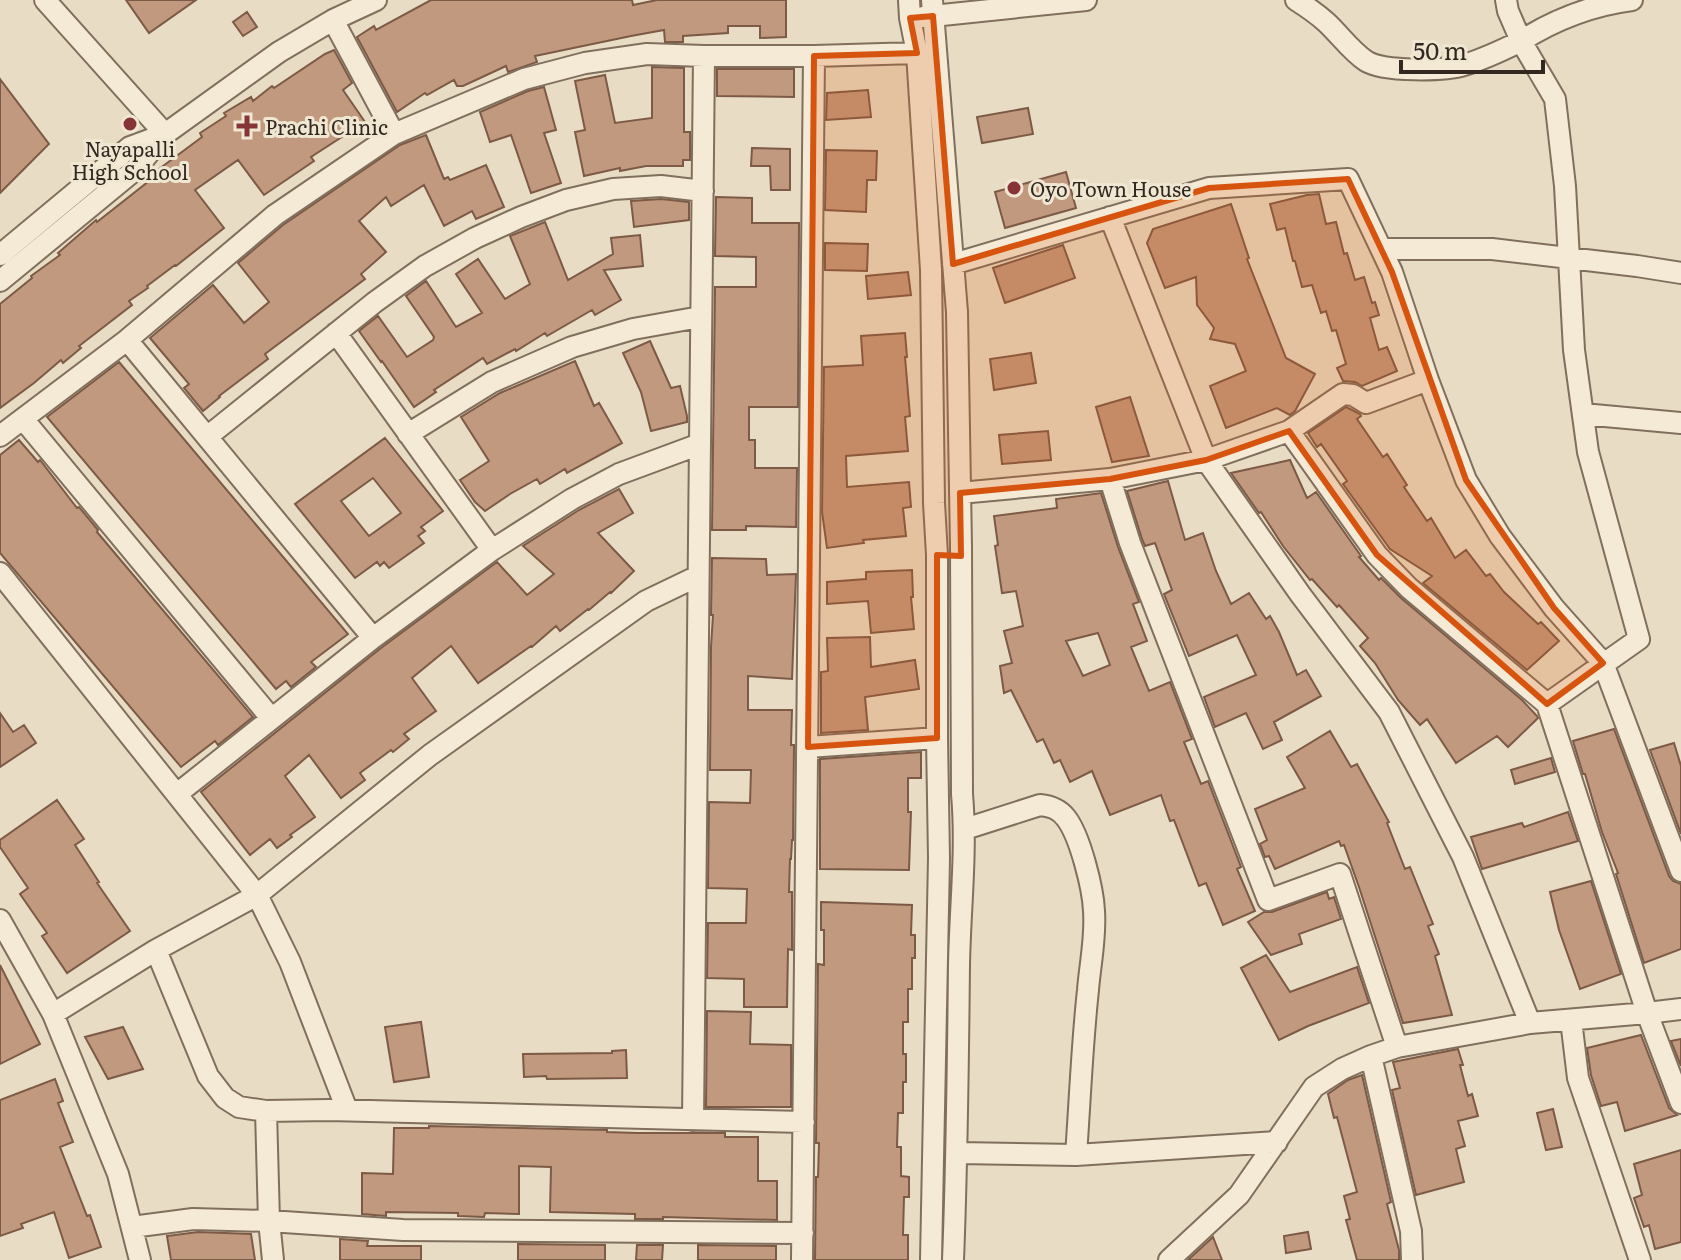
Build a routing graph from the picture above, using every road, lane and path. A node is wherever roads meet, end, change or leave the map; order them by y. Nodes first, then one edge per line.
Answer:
1 (45, 0) edge
2 (376, 0) edge
3 (1086, 0) edge
4 (1296, 0) edge
5 (1506, 0) edge
6 (1632, 0) edge
7 (932, 8) edge
8 (910, 9) edge
9 (333, 20) junction
10 (1521, 41) junction
11 (917, 53) junction
12 (704, 56) junction
13 (814, 56) junction
14 (165, 134) junction
15 (394, 134) junction
16 (703, 191) junction
17 (1097, 221) junction
18 (1382, 249) junction
19 (0, 255) edge
20 (1570, 258) junction
21 (953, 264) junction
22 (1681, 273) edge
23 (0, 281) edge
24 (700, 317) junction
25 (336, 333) junction
26 (127, 340) junction
27 (1428, 380) junction
28 (1583, 414) junction
29 (23, 419) junction
30 (1681, 423) edge
31 (1289, 431) junction
32 (408, 434) junction
33 (0, 436) edge
34 (207, 437) junction
35 (700, 444) junction
36 (1201, 461) junction
37 (1110, 479) junction
38 (960, 493) junction
39 (492, 550) junction
40 (937, 555) junction
41 (961, 556) junction
42 (0, 573) edge
43 (698, 576) junction
44 (373, 638) junction
45 (1603, 663) junction
46 (1547, 704) junction
47 (271, 718) junction
48 (937, 738) junction
49 (808, 747) junction
50 (177, 794) junction
51 (965, 829) junction
52 (1681, 871) edge
53 (257, 895) junction
54 (0, 920) edge
55 (156, 950) junction
56 (1681, 1009) edge
57 (1647, 1013) junction
58 (53, 1014) junction
59 (1571, 1020) junction
60 (1511, 1027) junction
61 (1397, 1047) junction
62 (1371, 1056) junction
63 (1681, 1103) edge
64 (347, 1110) junction
65 (266, 1111) junction
66 (693, 1120) junction
67 (804, 1122) junction
68 (1277, 1142) junction
69 (958, 1153) junction
70 (1076, 1155) junction
71 (269, 1221) junction
72 (132, 1227) junction
73 (803, 1233) junction
74 (140, 1260) edge
75 (273, 1260) edge
76 (802, 1260) edge
77 (931, 1260) edge
78 (953, 1260) edge
79 (1169, 1260) edge
80 (1412, 1260) edge
81 (1640, 1260) edge

1 - 14 street
2 - 9 street
3 - 7 street
4 - 10 street
5 - 10 street
6 - 10 street
7 - 8 street
7 - 21 street
8 - 11 street
9 - 14 street
9 - 15 street
10 - 20 street
11 - 13 street
11 - 40 street
12 - 13 street
12 - 15 street
12 - 16 street
13 - 49 street
14 - 19 street
14 - 23 street
15 - 26 street
16 - 24 street
16 - 25 street
17 - 18 street
17 - 21 street
17 - 36 street
18 - 20 street
18 - 27 street
20 - 22 street
20 - 28 street
21 - 38 street
24 - 32 street
24 - 35 street
25 - 32 street
25 - 34 street
26 - 29 street
26 - 34 street
27 - 31 street
27 - 45 street
28 - 30 street
28 - 45 street
29 - 33 street
29 - 47 street
31 - 36 street
31 - 46 street
32 - 39 street
34 - 44 street
35 - 39 street
35 - 43 street
36 - 37 street
36 - 60 street
37 - 38 street
37 - 61 street
38 - 41 street
39 - 44 street
40 - 41 street
40 - 48 street
41 - 51 street
42 - 50 street
43 - 53 street
43 - 66 street
44 - 47 street
45 - 46 street
45 - 52 street
46 - 57 street
47 - 50 street
48 - 49 street
48 - 77 street
49 - 67 street
50 - 53 street
51 - 69 street
51 - 70 street
53 - 55 street
53 - 64 street
54 - 58 street
55 - 58 street
55 - 65 street
56 - 57 street
57 - 59 street
57 - 63 street
58 - 72 street
59 - 60 street
59 - 81 street
60 - 61 street
61 - 62 street
62 - 68 street
62 - 80 street
64 - 65 street
64 - 66 street
65 - 71 street
66 - 67 street
67 - 73 street
68 - 70 street
68 - 79 street
69 - 70 street
69 - 78 street
71 - 72 street
71 - 73 street
71 - 75 street
72 - 74 street
73 - 76 street

